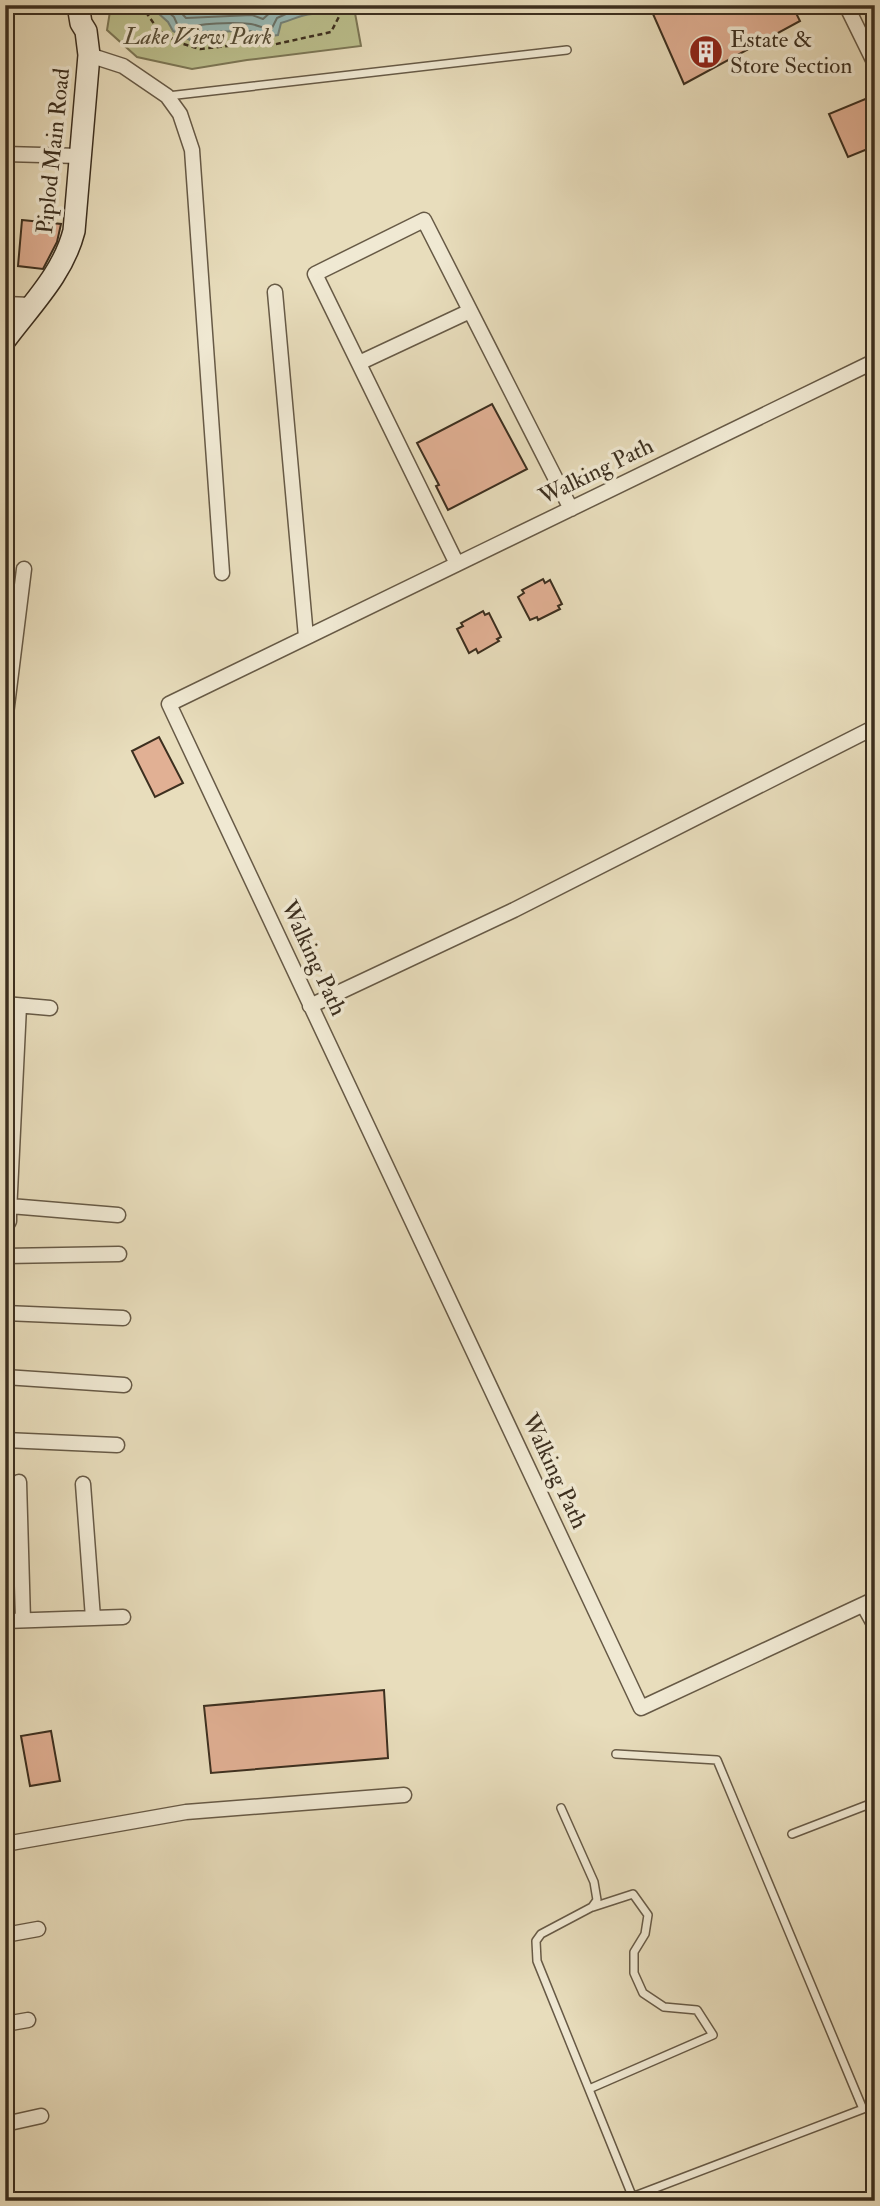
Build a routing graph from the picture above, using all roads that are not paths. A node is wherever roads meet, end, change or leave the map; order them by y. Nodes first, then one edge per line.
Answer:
1 (78, 5) edge
2 (93, 5) edge
3 (846, 5) edge
4 (86, 31) junction
5 (567, 50) dead end
6 (89, 55) junction
7 (875, 64) edge
8 (167, 96) junction
9 (5, 154) edge
10 (79, 156) junction
11 (275, 292) dead end
12 (5, 304) edge
13 (31, 305) junction
14 (470, 311) junction
15 (5, 340) edge
16 (875, 361) edge
17 (359, 363) junction
18 (571, 509) junction
19 (457, 564) junction
20 (24, 569) dead end
21 (222, 573) dead end
22 (306, 637) junction
23 (5, 722) edge
24 (875, 727) edge
25 (12, 1005) edge
26 (311, 1006) junction
27 (50, 1009) dead end
28 (10, 1206) junction
29 (118, 1214) dead end
30 (5, 1228) edge
31 (119, 1254) dead end
32 (5, 1256) edge
33 (5, 1313) edge
34 (123, 1318) dead end
35 (5, 1377) edge
36 (124, 1385) dead end
37 (5, 1440) edge
38 (117, 1445) dead end
39 (19, 1482) dead end
40 (83, 1484) dead end
41 (875, 1599) edge
42 (859, 1606) junction
43 (123, 1617) dead end
44 (93, 1618) junction
45 (23, 1620) junction
46 (5, 1621) edge
47 (875, 1633) edge
48 (615, 1754) dead end
49 (404, 1795) dead end
50 (875, 1802) edge
51 (561, 1808) dead end
52 (792, 1834) dead end
53 (5, 1844) edge
54 (592, 1907) junction
55 (38, 1928) dead end
56 (5, 1935) edge
57 (28, 2020) dead end
58 (5, 2024) edge
59 (589, 2089) junction
60 (41, 2116) dead end
61 (5, 2124) edge
62 (633, 2199) edge

1 - 4 street, Piplod Main Road
2 - 4 street, Piplod Main Road
3 - 7 street
4 - 6 street, Piplod Main Road
5 - 8 lane
6 - 8 street
6 - 10 street, Piplod Main Road
8 - 21 street
9 - 10 street
10 - 13 street, Piplod Main Road
11 - 22 street
12 - 13 street
13 - 15 street, Piplod Main Road
14 - 17 street
14 - 17 street
14 - 18 street
16 - 18 street, Walking Path
17 - 19 street
18 - 19 street, Walking Path
19 - 22 street, Walking Path
20 - 23 street
22 - 26 street, Walking Path
24 - 26 street
25 - 27 street
25 - 28 street
26 - 42 street, Walking Path
28 - 29 street
28 - 30 street
31 - 32 street
33 - 34 street
35 - 36 street
37 - 38 street
39 - 45 street
40 - 44 street
41 - 42 street, Walking Path
42 - 47 lane
43 - 44 street
44 - 45 street
45 - 46 street
48 - 62 lane
49 - 53 street
50 - 52 lane
51 - 54 lane
54 - 59 lane
54 - 59 lane
55 - 56 street
57 - 58 street
59 - 62 lane
60 - 61 street

